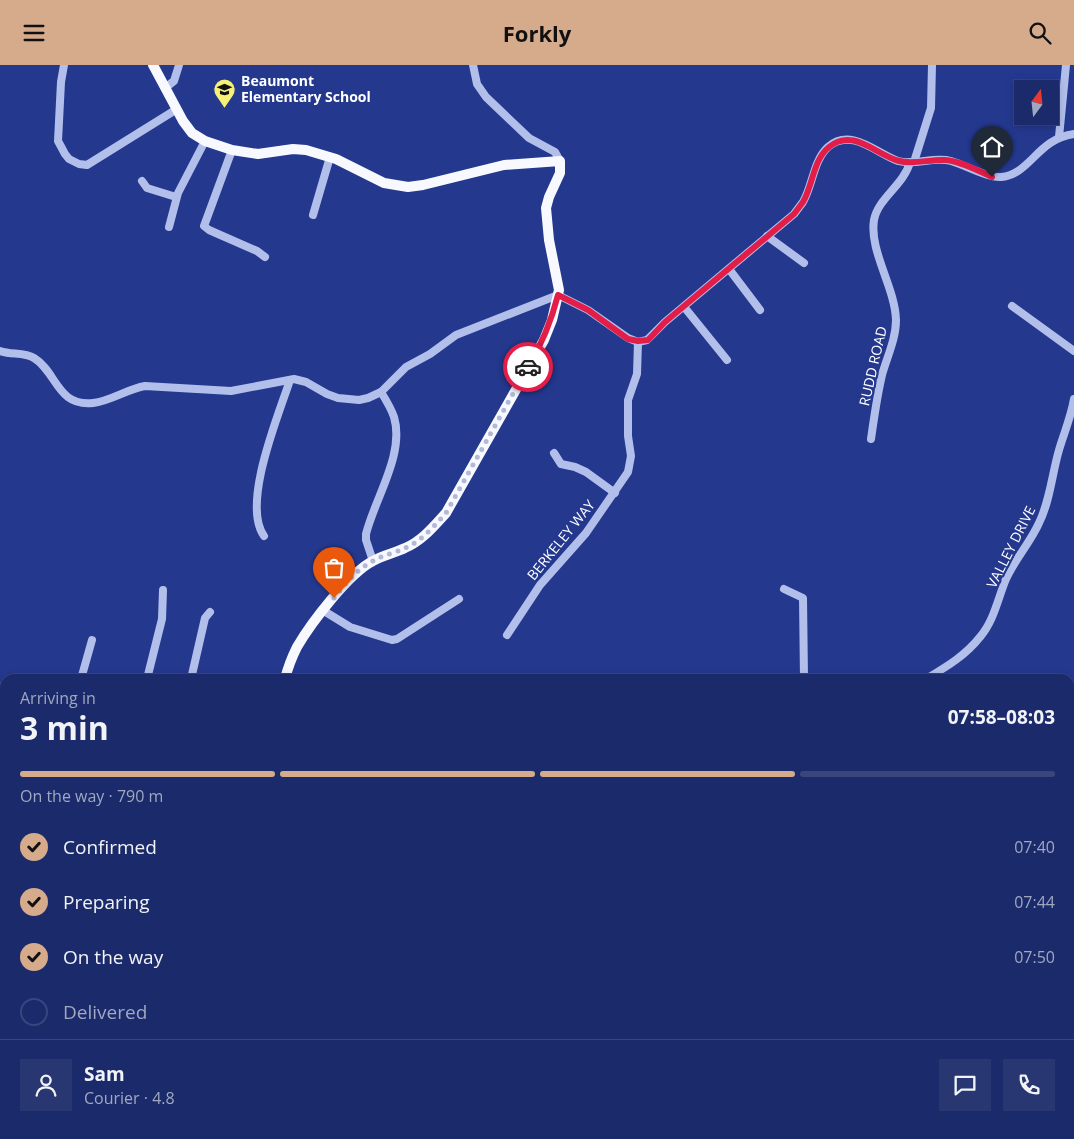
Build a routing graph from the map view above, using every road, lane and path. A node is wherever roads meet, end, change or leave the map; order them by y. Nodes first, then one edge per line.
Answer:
1 (64, 65) edge
2 (152, 65) edge
3 (179, 65) edge
4 (473, 65) edge
5 (932, 65) edge
6 (1066, 65) edge
7 (165, 88) junction
8 (177, 109) junction
9 (1074, 134) edge
10 (1059, 137) junction
11 (205, 141) junction
12 (232, 150) junction
13 (330, 157) junction
14 (560, 161) junction
15 (912, 162) junction
16 (142, 181) dead end
17 (176, 197) junction
18 (313, 215) dead end
19 (169, 227) dead end
20 (768, 236) junction
21 (265, 257) dead end
22 (804, 263) dead end
23 (729, 269) junction
24 (558, 295) junction
25 (1012, 306) dead end
26 (684, 308) junction
27 (760, 309) dead end
28 (638, 341) junction
29 (0, 351) edge
30 (1074, 351) edge
31 (727, 360) dead end
32 (290, 380) junction
33 (381, 392) junction
34 (1074, 399) edge
35 (870, 439) dead end
36 (554, 453) dead end
37 (614, 493) junction
38 (264, 535) dead end
39 (373, 561) junction
40 (784, 589) dead end
41 (163, 590) dead end
42 (459, 599) dead end
43 (324, 611) junction
44 (210, 613) dead end
45 (507, 635) dead end
46 (92, 639) dead end
47 (82, 674) edge
48 (148, 674) edge
49 (192, 674) edge
50 (286, 674) edge
51 (804, 674) edge
52 (934, 674) edge

1 - 8 street
2 - 7 main road
3 - 7 street
4 - 14 street
5 - 15 street, RUDD ROAD
6 - 10 street
7 - 8 main road
8 - 11 main road
9 - 10 street
10 - 15 street
11 - 12 main road
11 - 17 street
12 - 13 main road
12 - 21 street
13 - 14 main road
13 - 18 street
14 - 24 main road
15 - 20 street
15 - 35 street, RUDD ROAD
16 - 17 street
17 - 19 street
20 - 22 street
20 - 23 street
23 - 26 street
23 - 27 street
24 - 28 street
24 - 33 street
24 - 39 main road
25 - 30 street
26 - 28 street
26 - 31 street
28 - 37 street, BERKELEY WAY
29 - 32 street
32 - 33 street
32 - 38 street
33 - 39 street
34 - 52 street, VALLEY DRIVE
36 - 37 street
37 - 45 street, BERKELEY WAY
39 - 43 main road
40 - 51 street
41 - 48 street
42 - 43 street
43 - 50 main road
44 - 49 street
46 - 47 street

